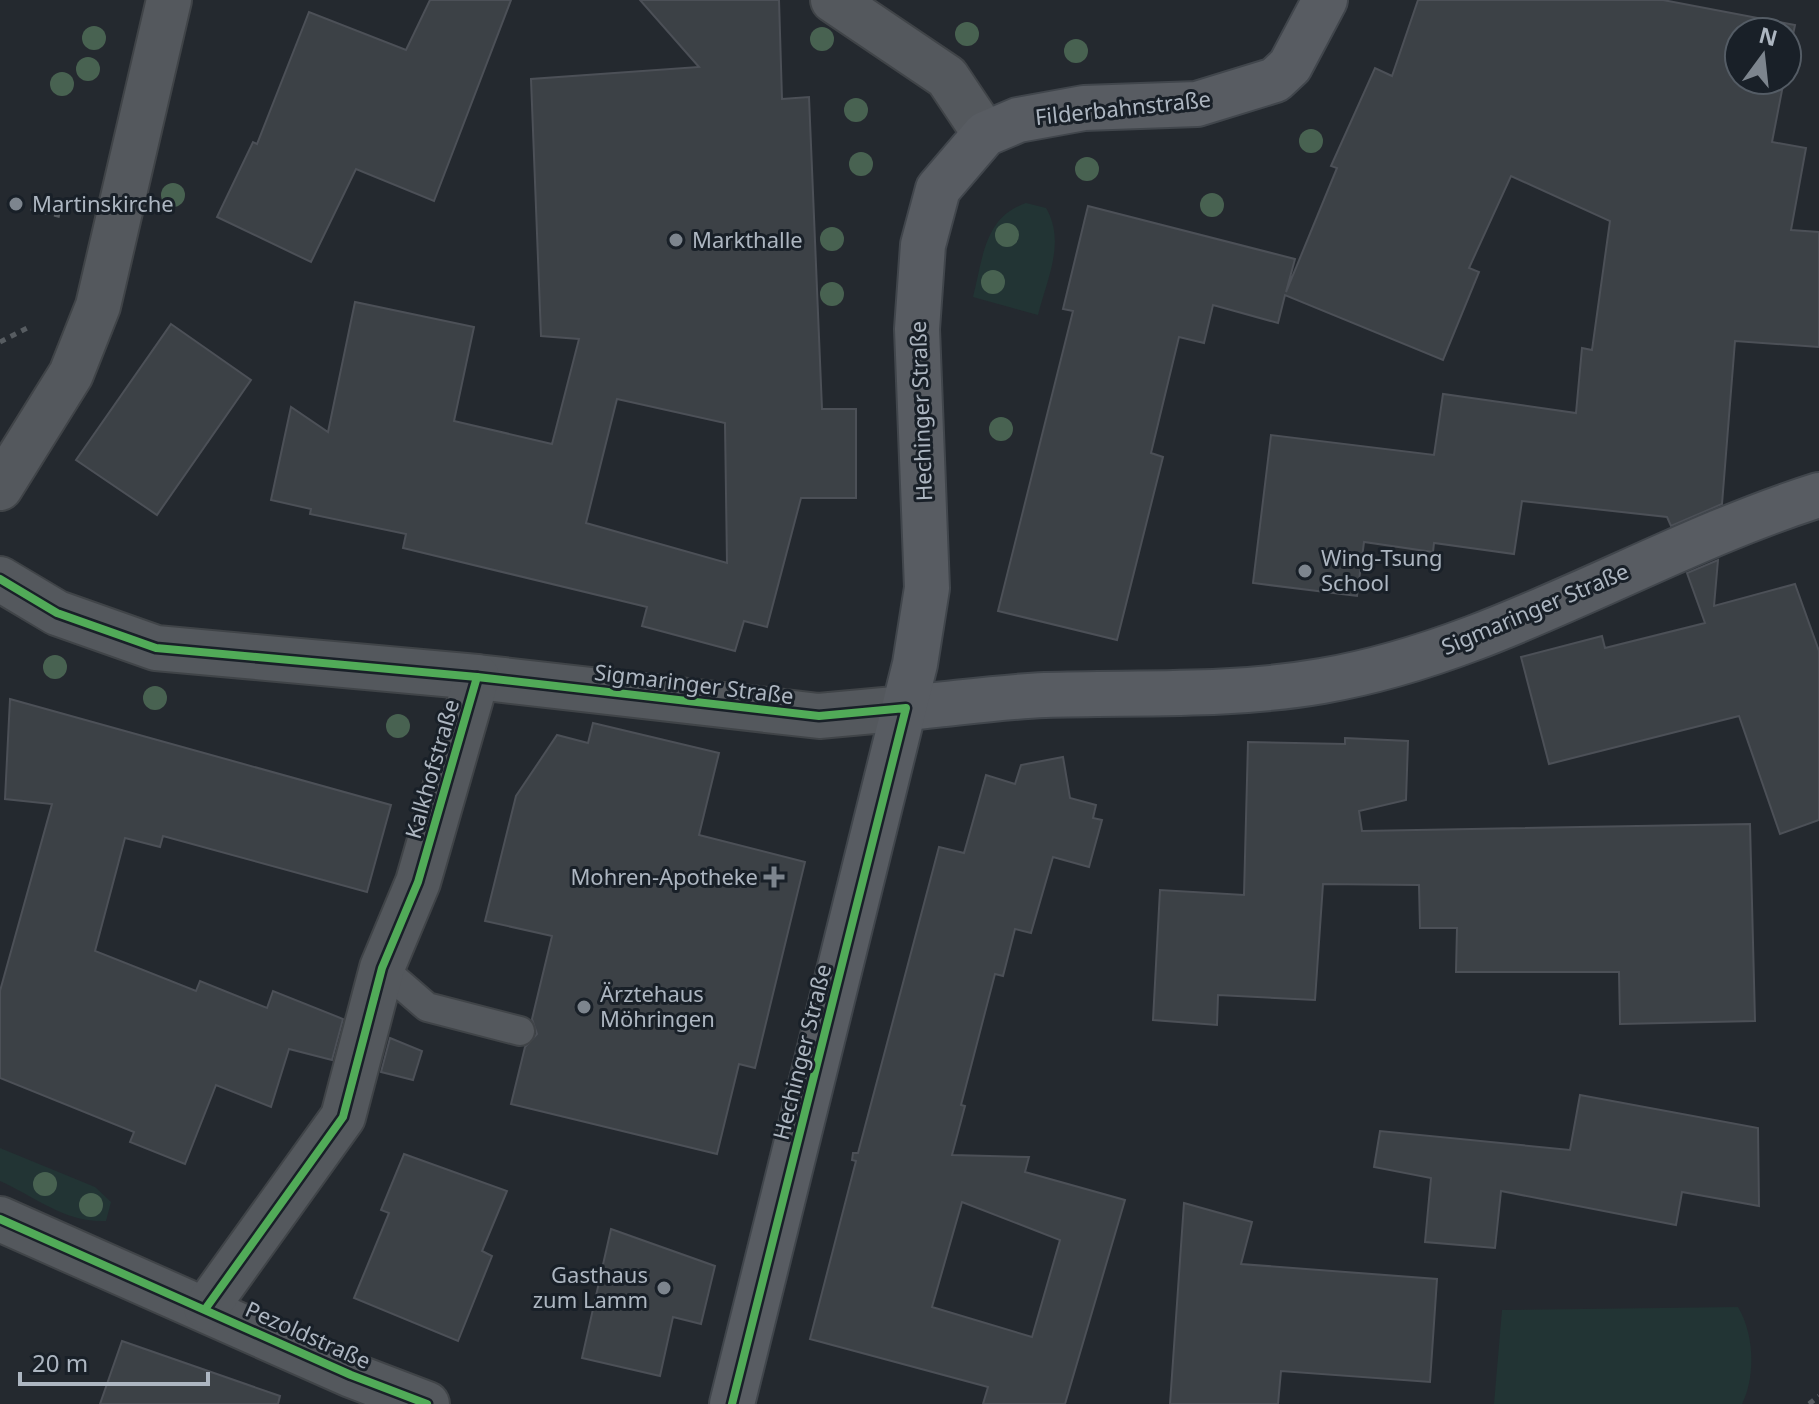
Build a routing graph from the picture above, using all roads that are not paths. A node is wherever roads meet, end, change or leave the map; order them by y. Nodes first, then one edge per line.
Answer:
1 (833, 0) edge
2 (1325, 0) edge
3 (164, 1) edge
4 (985, 134) junction
5 (0, 488) edge
6 (1819, 495) edge
7 (0, 579) edge
8 (477, 677) junction
9 (906, 708) junction
10 (382, 968) junction
11 (520, 1031) dead end
12 (0, 1219) edge
13 (206, 1308) junction
14 (427, 1404) edge
15 (732, 1404) edge

1 - 4 street
2 - 4 main road, Filderbahnstraße
3 - 5 street
4 - 9 main road, Hechinger Straße
6 - 9 main road, Sigmaringer Straße
7 - 8 street, Kalkhofstraße
8 - 9 street, Sigmaringer Straße
8 - 10 street, Kalkhofstraße
9 - 15 main road, Hechinger Straße
10 - 11 lane
10 - 13 street, Kalkhofstraße
12 - 13 street, Pezoldstraße
13 - 14 street, Pezoldstraße

